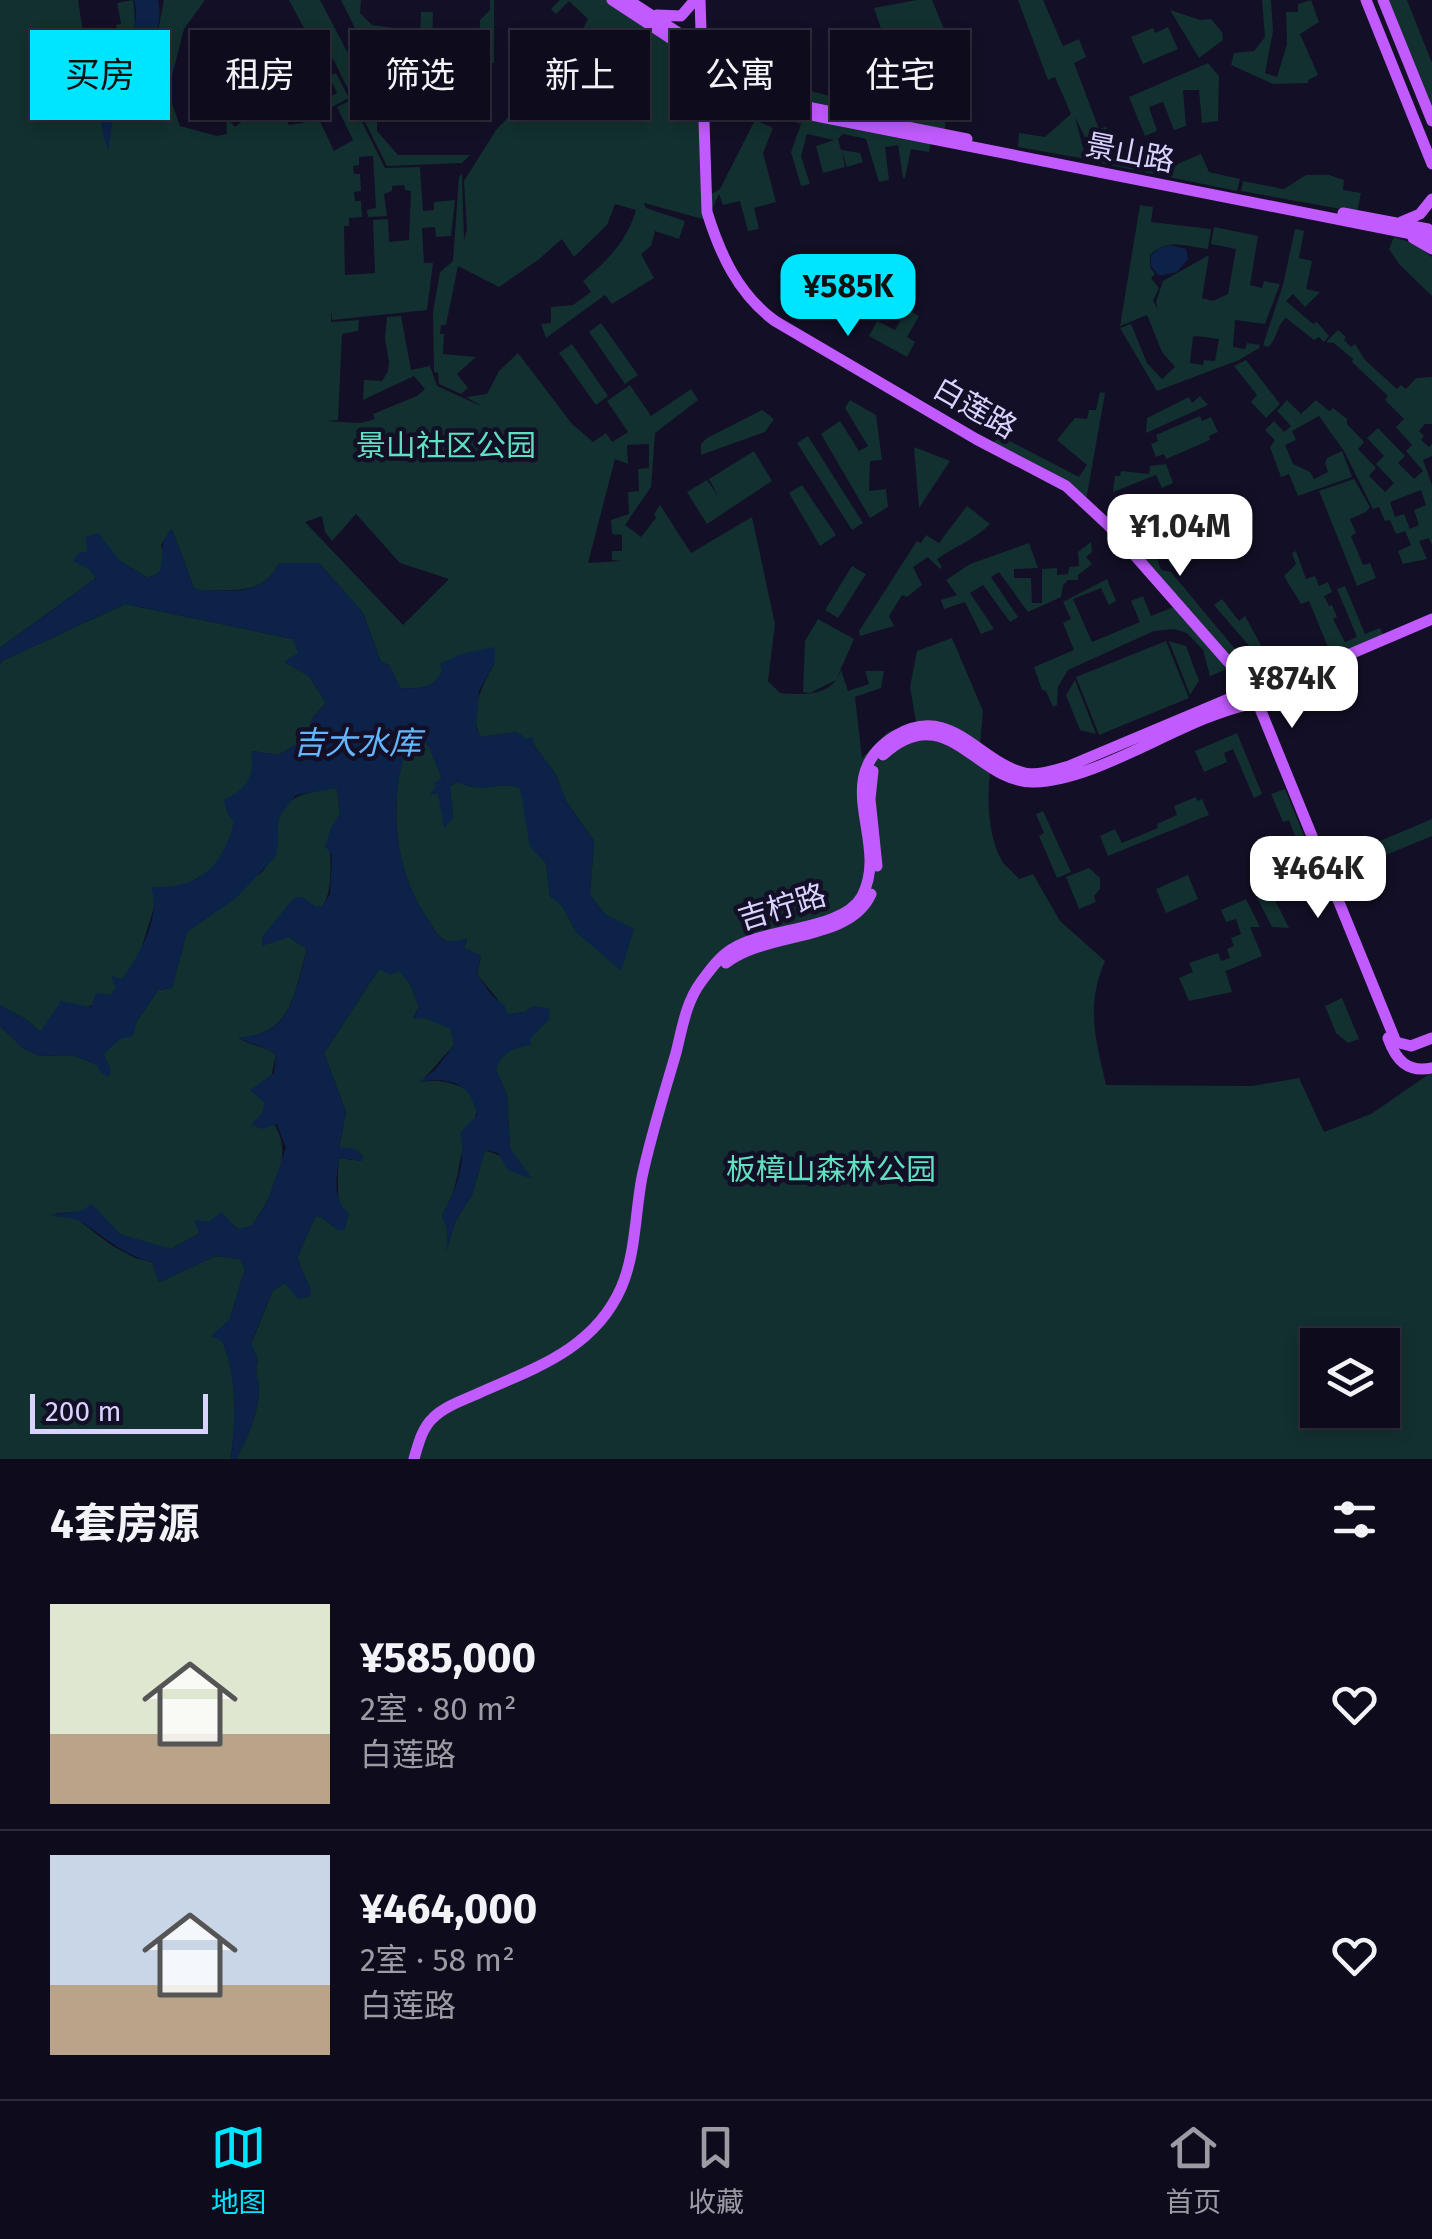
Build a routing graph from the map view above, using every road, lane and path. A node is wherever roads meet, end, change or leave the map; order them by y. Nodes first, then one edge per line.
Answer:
1 (612, 0) edge
2 (628, 0) edge
3 (697, 0) edge
4 (1366, 0) edge
5 (1382, 0) edge
6 (646, 11) junction
7 (671, 30) edge
8 (700, 30) edge
9 (670, 38) edge
10 (810, 108) edge
11 (810, 117) edge
12 (705, 120) edge
13 (1432, 121) edge
14 (1432, 164) edge
15 (1432, 198) edge
16 (1393, 226) junction
17 (1432, 234) edge
18 (1432, 249) edge
19 (1432, 620) edge
20 (1249, 692) junction
21 (1432, 1038) edge
22 (1432, 1068) edge
23 (417, 1459) edge

1 - 9 main road, 景山路
2 - 6 main road, 景山路
3 - 6 main road
3 - 8 main road, 白莲路
4 - 14 main road
5 - 13 main road
6 - 7 main road, 景山路
10 - 16 main road, 景山路
11 - 16 main road, 景山路
12 - 20 main road, 白莲路
15 - 16 main road
16 - 17 main road, 景山路
16 - 18 main road
19 - 20 main road, 吉柠路
20 - 21 main road, 白莲路
20 - 22 main road, 白莲路
20 - 23 main road, 吉柠路

